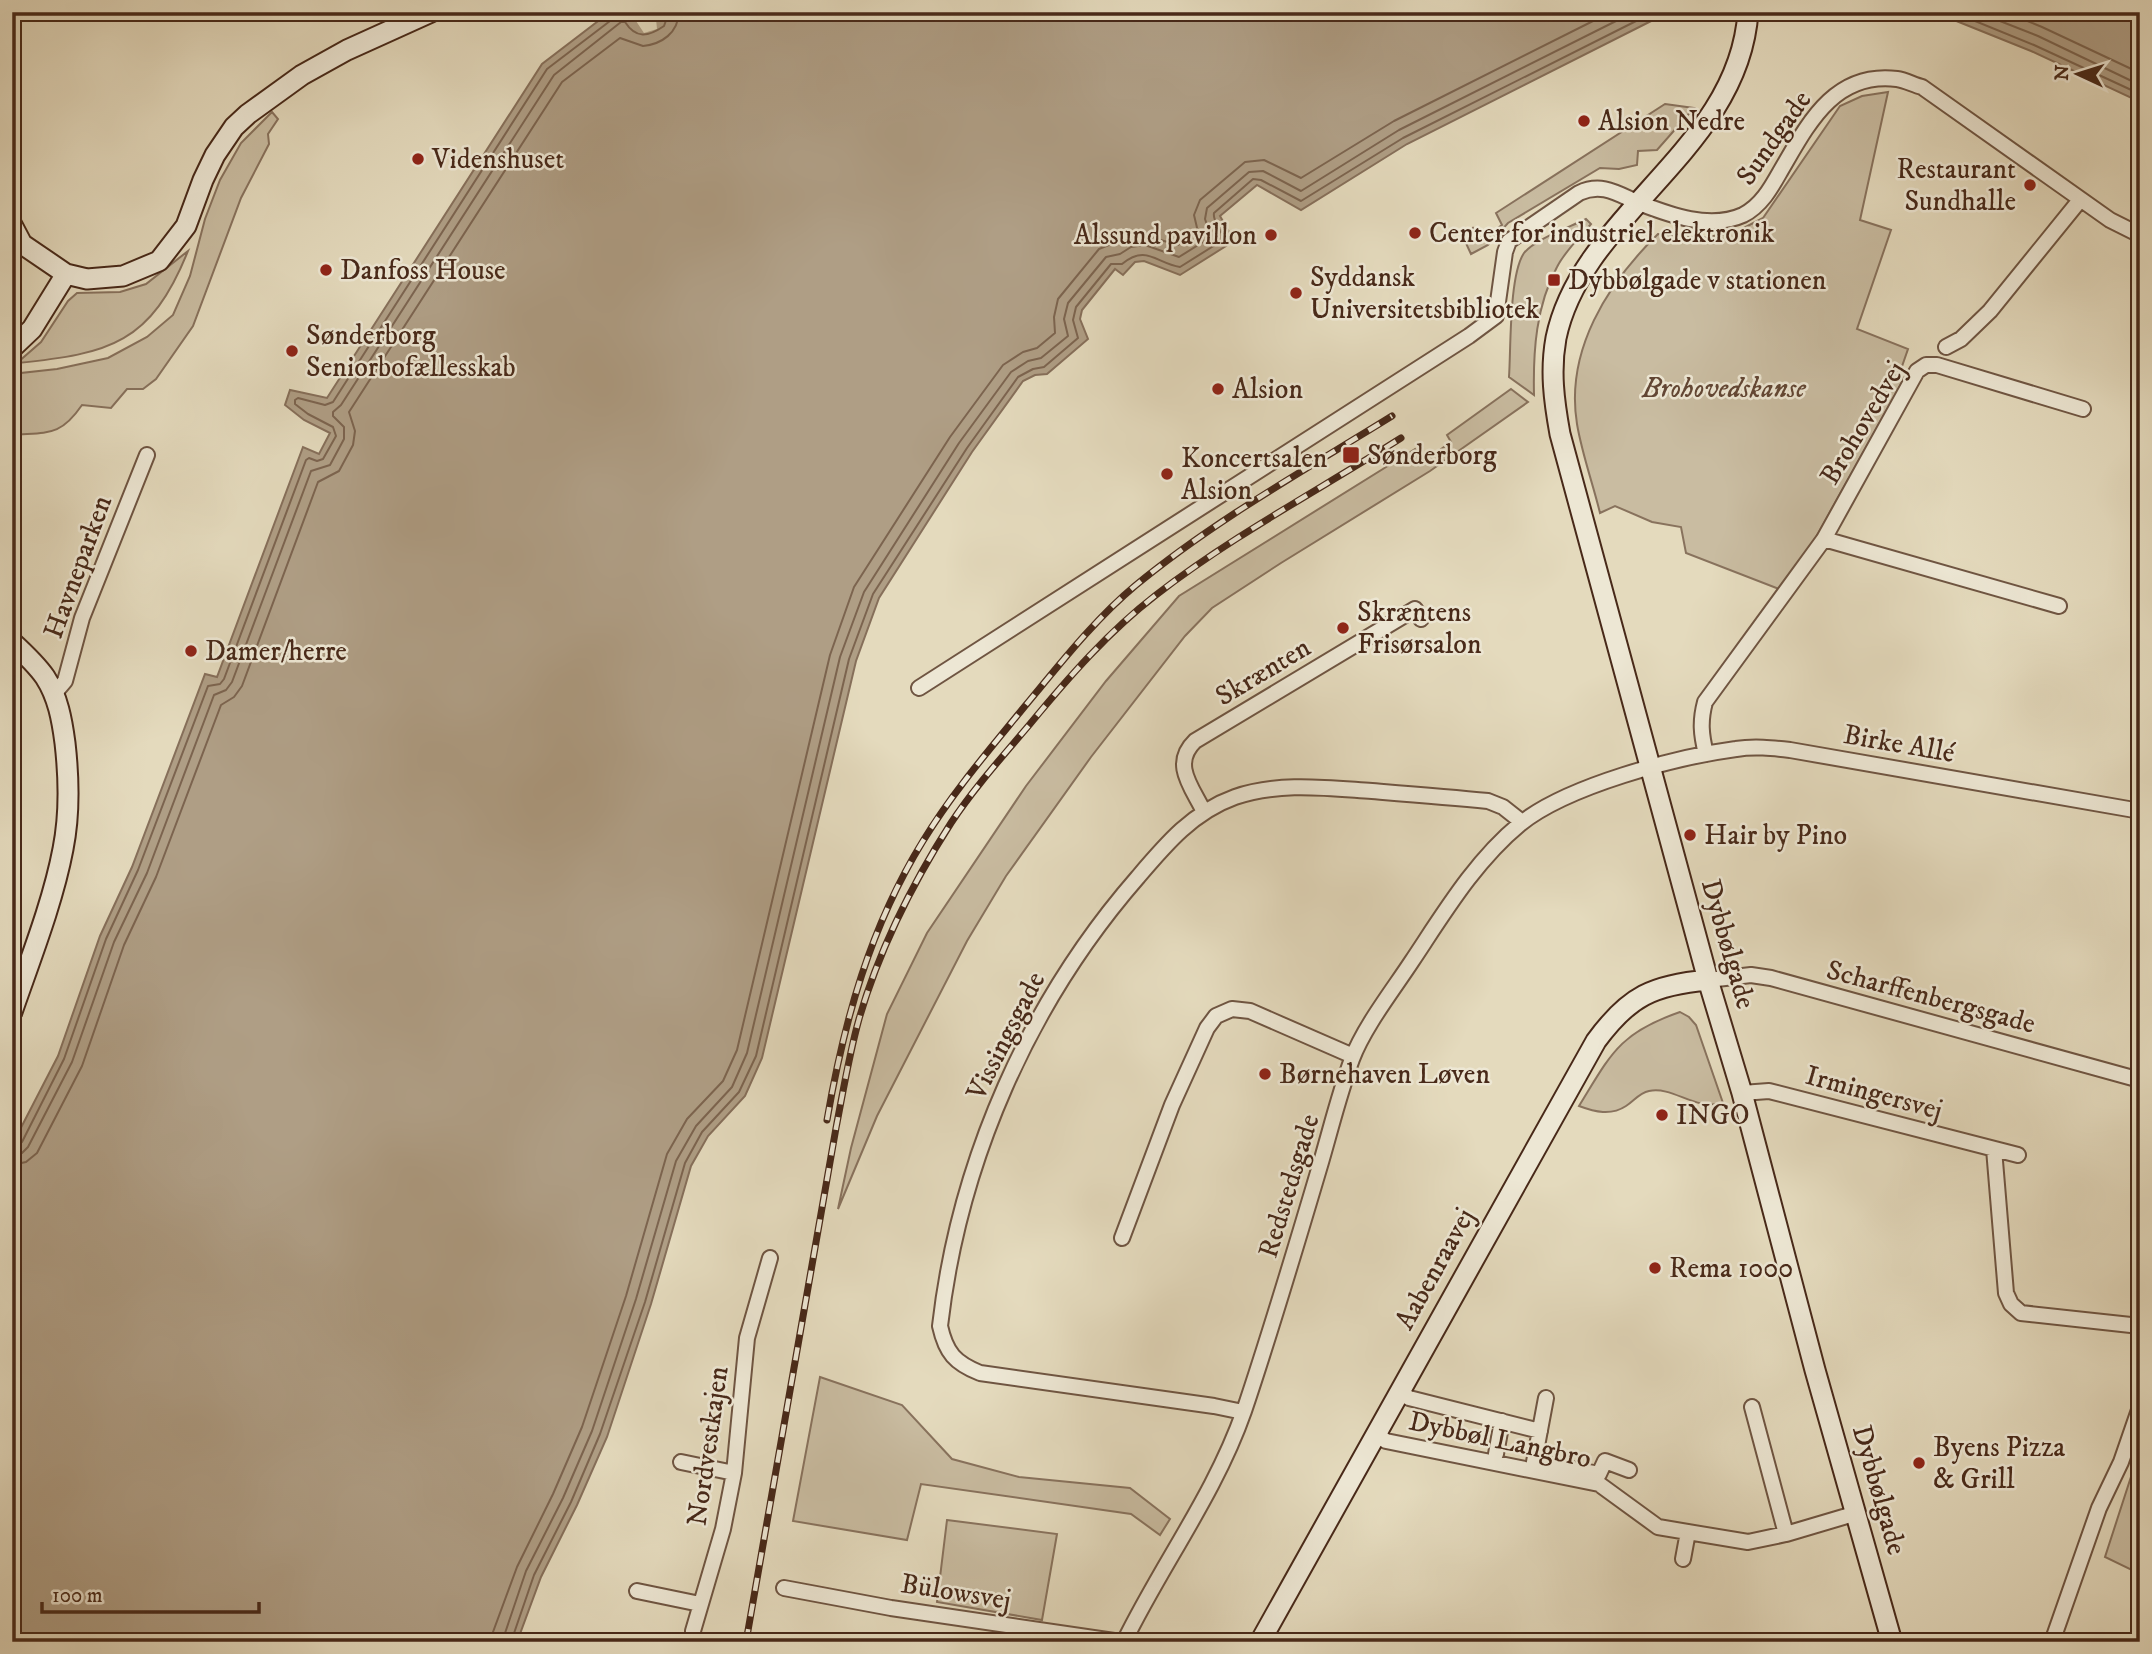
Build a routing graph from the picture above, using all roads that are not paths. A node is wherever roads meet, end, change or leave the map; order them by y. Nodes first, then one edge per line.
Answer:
1 (431, 12) edge
2 (1748, 12) edge
3 (2080, 200) junction
4 (1640, 203) junction
5 (12, 225) edge
6 (2140, 235) edge
7 (66, 274) junction
8 (1945, 347) dead end
9 (12, 348) edge
10 (2083, 410) dead end
11 (147, 455) dead end
12 (1824, 539) junction
13 (2059, 606) dead end
14 (1421, 619) dead end
15 (12, 642) edge
16 (919, 688) dead end
17 (54, 694) junction
18 (1706, 754) junction
19 (1651, 767) junction
20 (2140, 811) edge
21 (1204, 812) junction
22 (1522, 822) junction
23 (1708, 980) junction
24 (12, 1012) edge
25 (1353, 1056) junction
26 (2140, 1080) edge
27 (1742, 1093) junction
28 (1994, 1149) junction
29 (2018, 1155) dead end
30 (1122, 1238) dead end
31 (770, 1258) dead end
32 (2140, 1326) edge
33 (1399, 1391) junction
34 (1546, 1398) dead end
35 (2140, 1406) edge
36 (1752, 1407) dead end
37 (1243, 1412) junction
38 (1502, 1422) junction
39 (1540, 1431) junction
40 (1375, 1434) junction
41 (1496, 1454) dead end
42 (681, 1462) dead end
43 (1629, 1470) dead end
44 (734, 1473) junction
45 (1857, 1513) junction
46 (1688, 1532) junction
47 (1786, 1534) junction
48 (1684, 1559) dead end
49 (784, 1588) dead end
50 (637, 1591) dead end
51 (700, 1604) junction
52 (694, 1642) edge
53 (1123, 1642) edge
54 (1260, 1642) edge
55 (1892, 1642) edge
56 (2052, 1642) edge

1 - 7 street
2 - 4 street, Dybbølgade
3 - 4 street, Sundgade
3 - 6 street, Sundgade
3 - 8 street
4 - 16 street
4 - 19 street, Dybbølgade
5 - 7 street
7 - 9 street
10 - 12 street, Brohovedvej
11 - 17 street, Havneparken
12 - 13 street
12 - 18 street, Brohovedvej
14 - 21 street, Skrænten
15 - 17 street
17 - 24 street
18 - 19 street, Birke Allé
18 - 20 street, Birke Allé
19 - 22 street, Redstedsgade
19 - 23 street, Dybbølgade
21 - 22 street, Vissingsgade
21 - 37 street, Vissingsgade
22 - 25 street, Redstedsgade
23 - 26 street, Scharffenbergsgade
23 - 27 street, Dybbølgade
23 - 33 street, Aabenraavej
25 - 30 street
25 - 37 street, Redstedsgade
27 - 28 street, Irmingersvej
27 - 45 street, Dybbølgade
28 - 29 street, Irmingersvej
28 - 32 street
31 - 44 street, Nordvestkajen
33 - 38 street
33 - 40 street, Aabenraavej
34 - 39 street
35 - 56 street
36 - 47 street
37 - 53 street, Redstedsgade
38 - 39 street
38 - 41 street
39 - 43 street
40 - 46 street, Dybbøl Langbro
40 - 54 street, Aabenraavej
42 - 44 street
44 - 51 street, Nordvestkajen
45 - 47 street, Dybbøl Langbro
45 - 55 street, Dybbølgade
46 - 47 street, Dybbøl Langbro
46 - 48 street
49 - 53 street, Bülowsvej
50 - 51 street
51 - 52 street, Nordvestkajen

